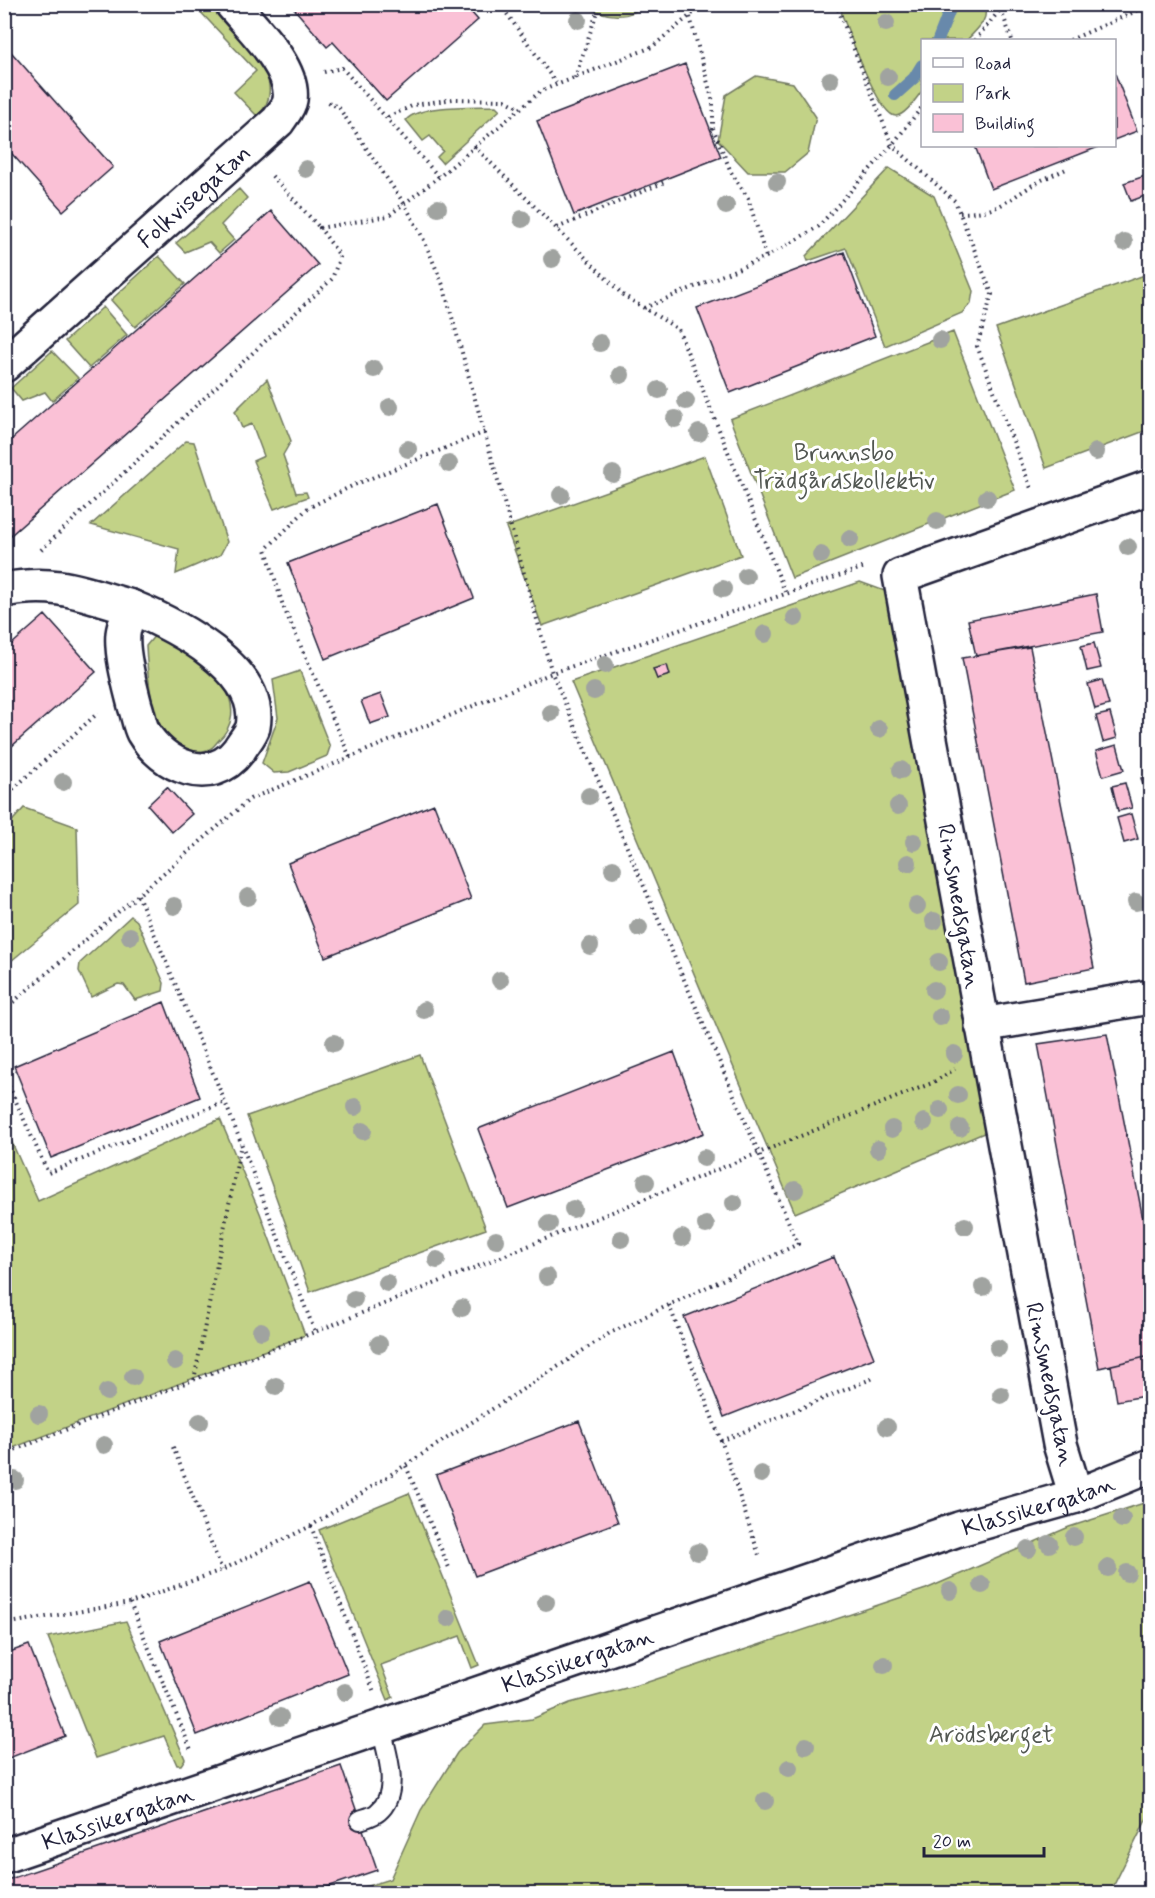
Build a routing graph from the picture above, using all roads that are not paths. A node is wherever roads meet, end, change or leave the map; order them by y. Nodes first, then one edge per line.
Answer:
1 (232, 4) edge
2 (4, 365) edge
3 (1150, 487) edge
4 (18, 587) edge
5 (131, 608) junction
6 (1150, 997) edge
7 (985, 1038) junction
8 (1150, 1466) edge
9 (1076, 1496) junction
10 (384, 1728) junction
11 (360, 1820) dead end
12 (4, 1856) edge

1 - 2 street, Folkvisegatan
3 - 7 street, Rimsmedsgatan
4 - 5 street
5 - 5 street
6 - 7 street
7 - 9 street, Rimsmedsgatan
8 - 9 street, Klassikergatan
9 - 10 street, Klassikergatan
10 - 11 lane
10 - 12 street, Klassikergatan

